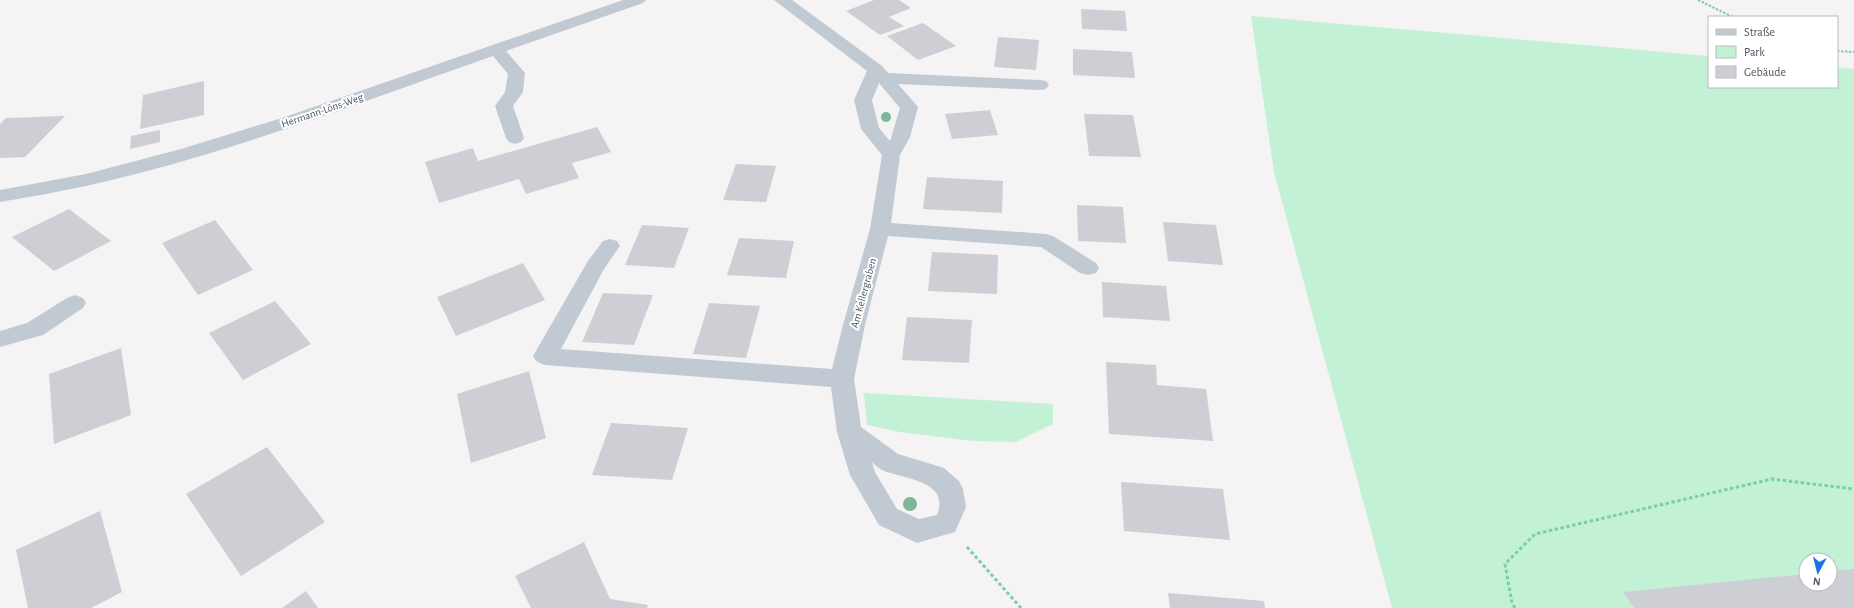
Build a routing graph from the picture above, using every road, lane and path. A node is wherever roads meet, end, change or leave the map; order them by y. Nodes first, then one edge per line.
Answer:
1 (638, 0) edge
2 (782, 0) edge
3 (1698, 0) edge
4 (1731, 16) edge
5 (495, 49) junction
6 (1838, 51) edge
7 (1854, 52) edge
8 (880, 74) junction
9 (1040, 85) dead end
10 (515, 138) dead end
11 (891, 155) junction
12 (0, 196) edge
13 (880, 228) junction
14 (610, 246) dead end
15 (1088, 268) dead end
16 (75, 303) dead end
17 (0, 339) edge
18 (842, 379) junction
19 (849, 432) junction
20 (1854, 489) edge
21 (946, 524) junction
22 (1021, 608) edge
23 (1515, 608) edge

1 - 5 street, Hermann-Löns-Weg
2 - 8 street, Am Kellergraben
3 - 4 path
5 - 10 street
5 - 12 street, Hermann-Löns-Weg
6 - 7 path
8 - 9 street
8 - 11 street
8 - 11 street, Am Kellergraben
11 - 13 street, Am Kellergraben
13 - 15 street
13 - 18 street, Am Kellergraben
14 - 18 street
16 - 17 street
18 - 19 street, Am Kellergraben
19 - 21 street
19 - 21 street, Am Kellergraben
20 - 23 path
21 - 22 path

